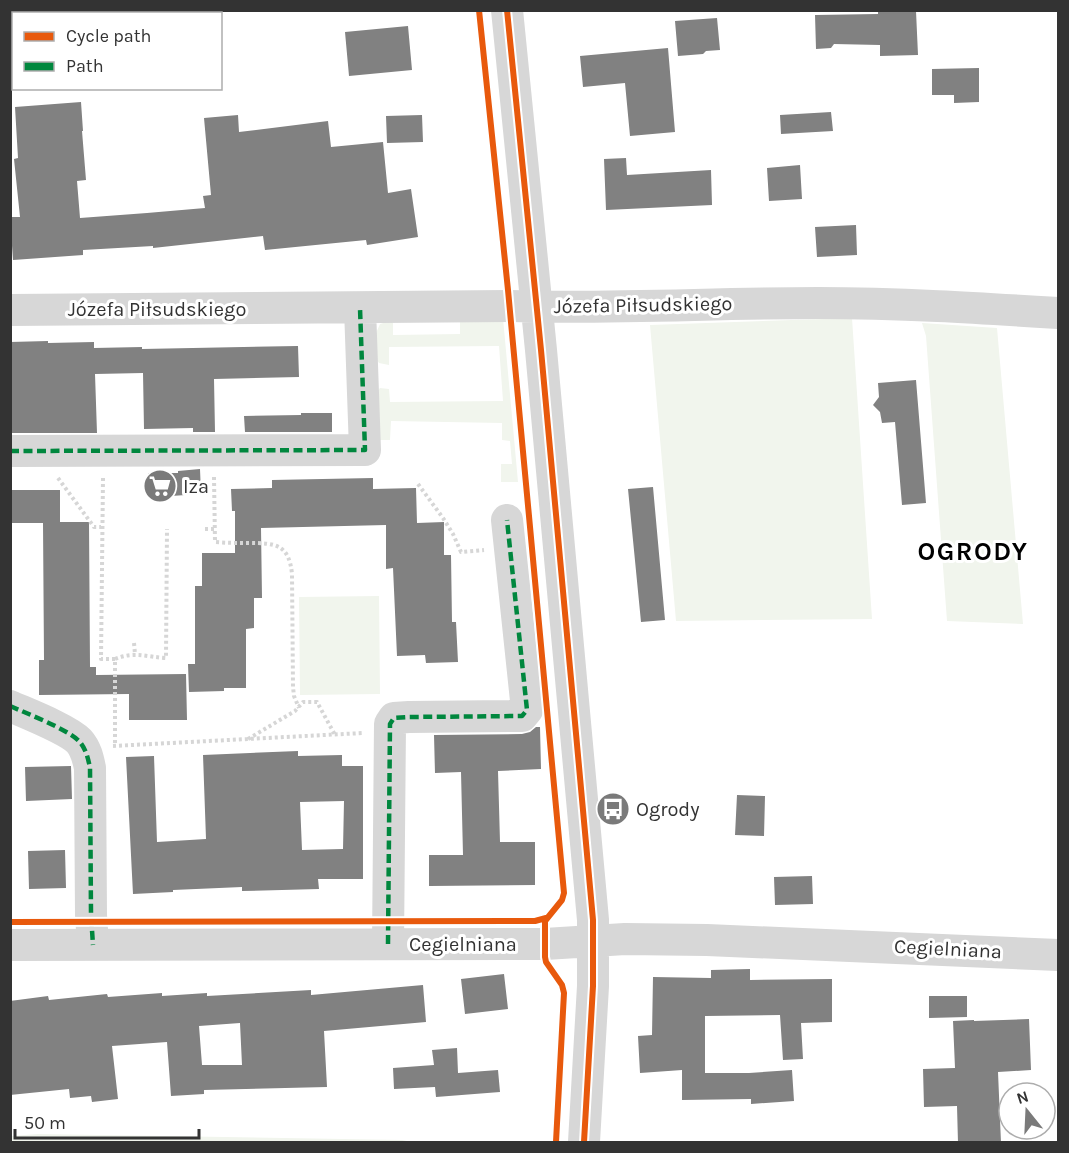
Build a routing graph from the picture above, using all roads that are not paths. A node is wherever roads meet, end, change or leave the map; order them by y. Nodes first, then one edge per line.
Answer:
1 (507, 10) edge
2 (537, 307) junction
3 (360, 308) junction
4 (10, 310) edge
5 (1059, 313) edge
6 (10, 451) edge
7 (507, 520) dead end
8 (10, 706) edge
9 (593, 942) junction
10 (388, 944) junction
11 (10, 945) edge
12 (93, 945) junction
13 (1059, 955) edge
14 (584, 1143) edge

1 - 2 street
2 - 3 street, Józefa Piłsudskiego
2 - 5 street, Józefa Piłsudskiego
2 - 9 street
3 - 4 street, Józefa Piłsudskiego
3 - 6 street
7 - 10 street
8 - 12 street
9 - 10 street, Cegielniana
9 - 13 street, Cegielniana
9 - 14 street
10 - 12 street, Cegielniana
11 - 12 street, Cegielniana

